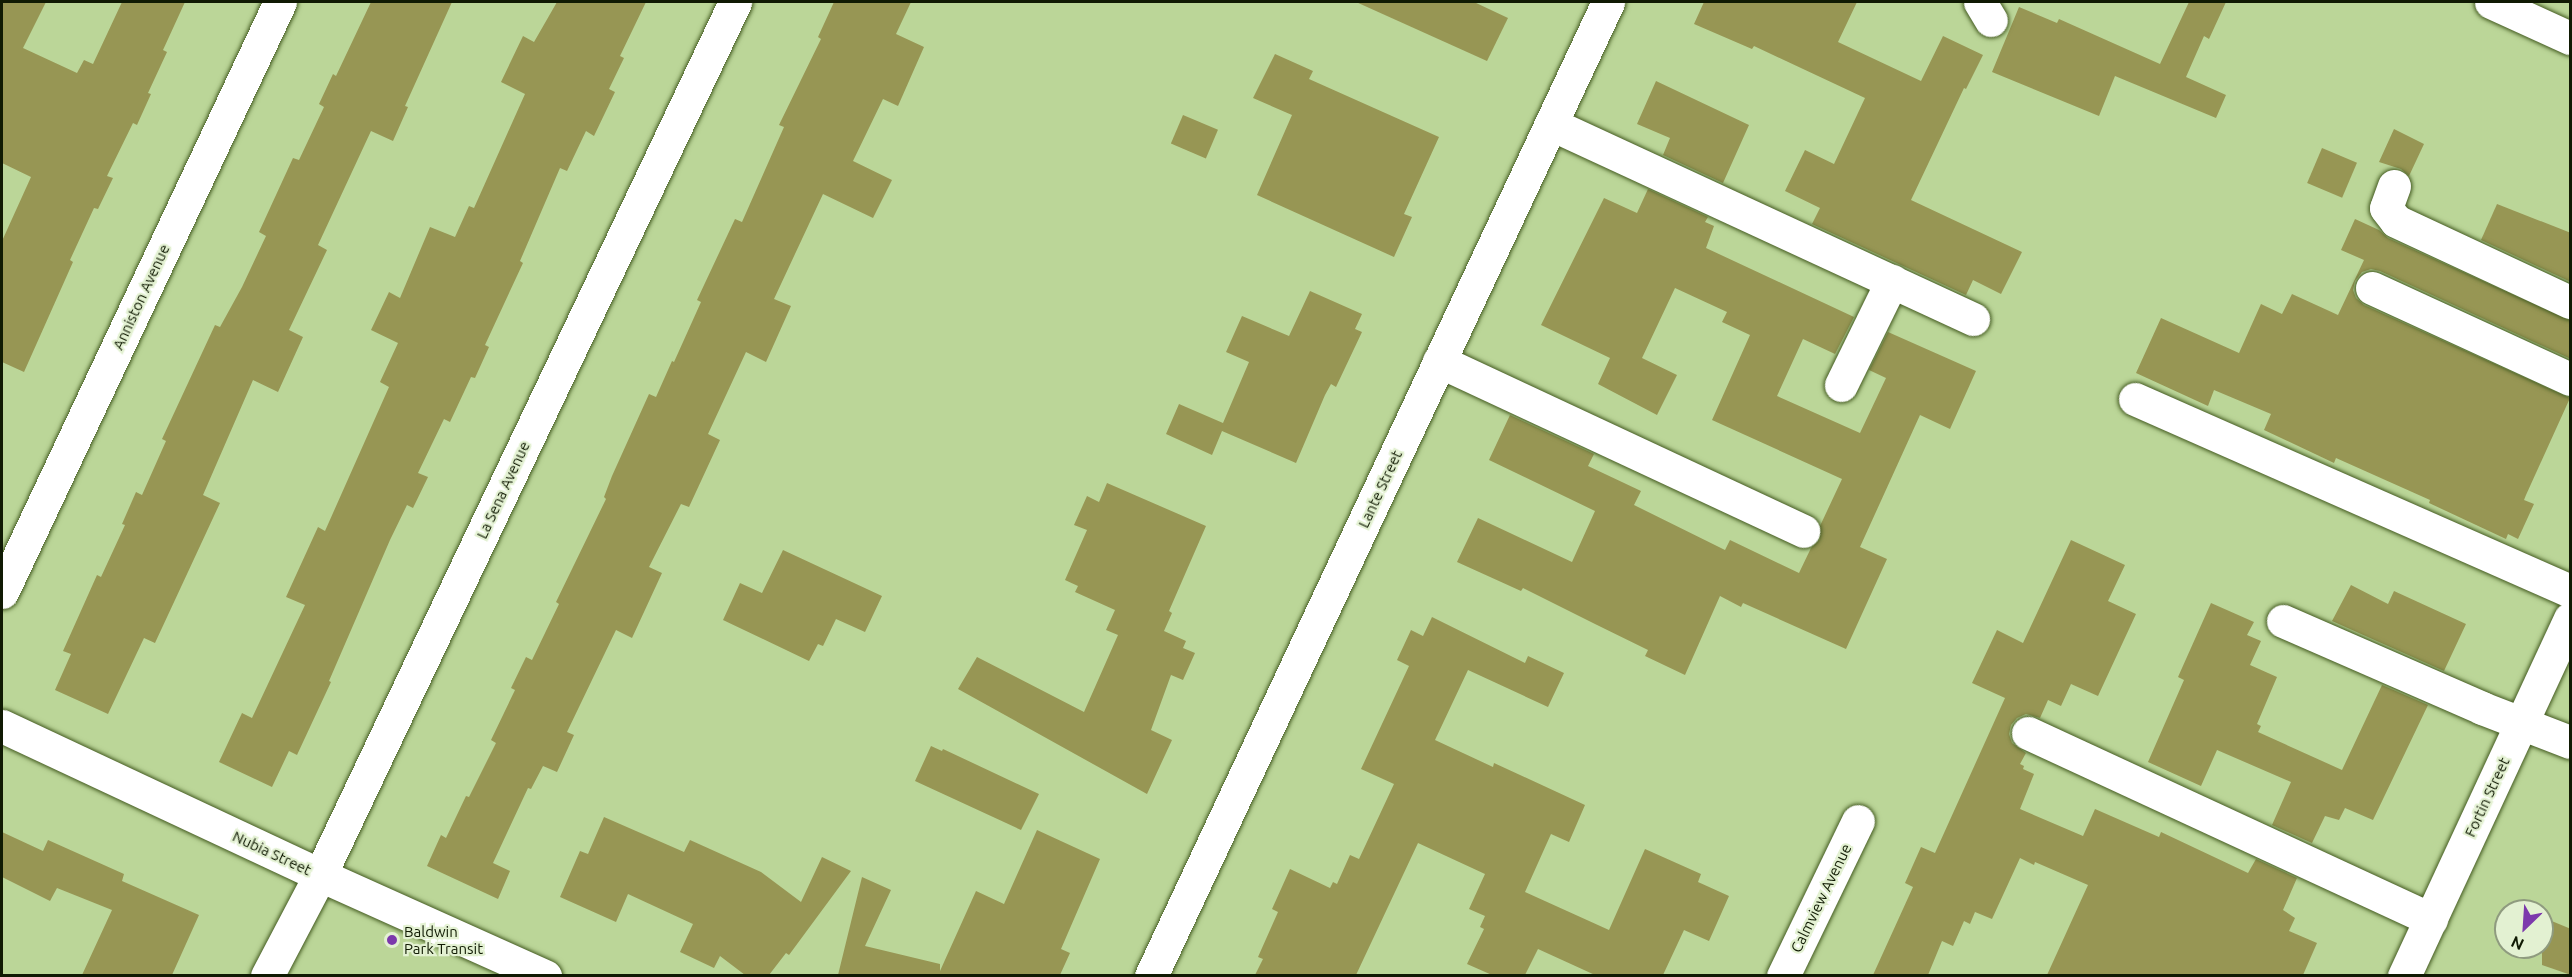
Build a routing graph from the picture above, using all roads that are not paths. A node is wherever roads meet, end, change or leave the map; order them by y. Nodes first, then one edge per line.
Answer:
1 (280, 2) edge
2 (735, 2) edge
3 (1608, 2) edge
4 (2492, 2) edge
5 (2571, 38) edge
6 (1551, 124) junction
7 (2394, 186) dead end
8 (1892, 281) junction
9 (2372, 288) dead end
10 (2571, 302) edge
11 (1973, 319) dead end
12 (1439, 361) junction
13 (2571, 379) edge
14 (1841, 385) dead end
15 (2135, 399) dead end
16 (1803, 531) dead end
17 (2571, 591) edge
18 (2, 592) edge
19 (2571, 619) edge
20 (2283, 621) dead end
21 (2523, 722) junction
22 (2, 726) edge
23 (2028, 733) dead end
24 (2571, 742) edge
25 (1858, 820) dead end
26 (320, 875) junction
27 (2431, 919) junction
28 (267, 975) edge
29 (545, 975) edge
30 (1151, 975) edge
31 (1784, 975) edge
32 (2404, 975) edge

1 - 18 street, Anniston Avenue
2 - 26 street, La Sena Avenue
3 - 6 street, Lante Street
4 - 5 street
6 - 8 street
6 - 12 street, Lante Street
7 - 10 street
8 - 11 street
8 - 14 street
9 - 13 street
12 - 16 street
12 - 30 street, Lante Street
15 - 17 street
19 - 21 street, Fortin Street
20 - 21 street
21 - 24 street
21 - 27 street, Fortin Street
22 - 26 street, Nubia Street
23 - 27 street
25 - 31 street, Calmview Avenue
26 - 28 street, La Sena Avenue
26 - 29 street, Nubia Street
27 - 32 street, Fortin Street

